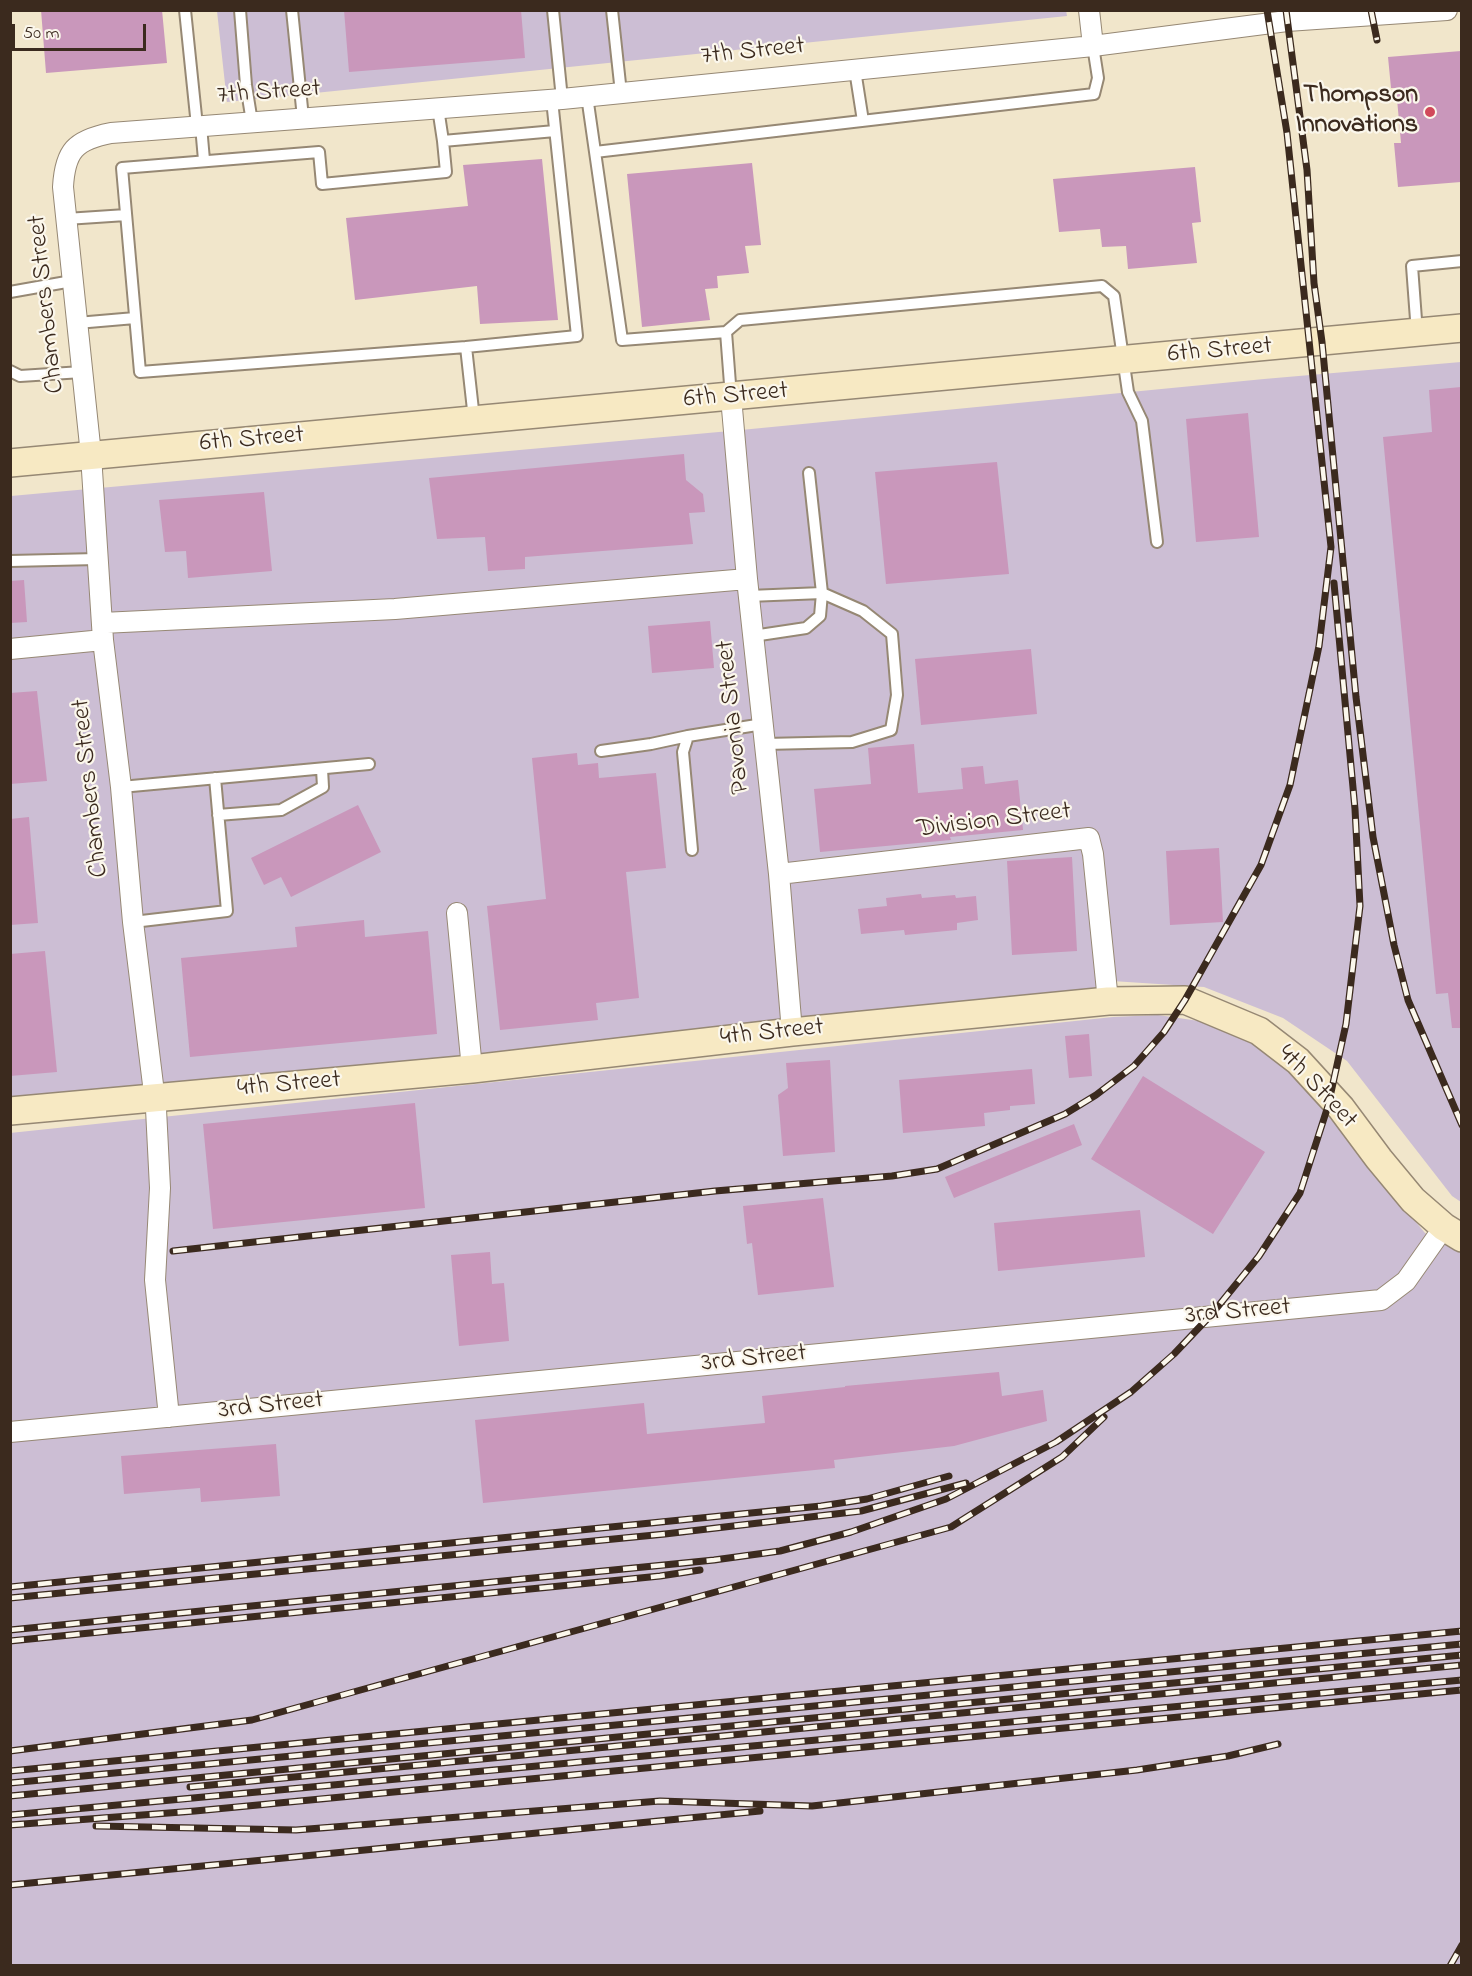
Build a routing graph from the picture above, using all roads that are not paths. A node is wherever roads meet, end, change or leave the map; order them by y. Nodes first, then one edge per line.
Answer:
1 (185, 10) edge
2 (240, 10) edge
3 (292, 10) edge
4 (553, 10) edge
5 (612, 10) edge
6 (1089, 10) edge
7 (1447, 10) edge
8 (1413, 12) edge
9 (1093, 46) junction
10 (855, 70) junction
11 (621, 93) junction
12 (587, 96) junction
13 (557, 99) junction
14 (438, 108) junction
15 (303, 118) junction
16 (863, 121) junction
17 (252, 122) junction
18 (199, 126) junction
19 (555, 131) junction
20 (443, 141) junction
21 (595, 152) junction
22 (69, 155) joint
23 (204, 160) junction
24 (126, 215) junction
25 (66, 219) junction
26 (1461, 261) edge
27 (72, 281) junction
28 (10, 292) edge
29 (135, 318) junction
30 (77, 322) junction
31 (1461, 328) edge
32 (726, 332) junction
33 (1417, 333) junction
34 (466, 347) junction
35 (1124, 361) junction
36 (10, 371) edge
37 (82, 372) junction
38 (731, 397) junction
39 (474, 421) junction
40 (91, 455) junction
41 (10, 463) edge
42 (809, 473) dead end
43 (1157, 542) dead end
44 (97, 559) junction
45 (10, 561) edge
46 (748, 587) junction
47 (822, 593) junction
48 (103, 631) junction
49 (753, 636) junction
50 (10, 649) edge
51 (763, 724) junction
52 (688, 736) junction
53 (765, 744) junction
54 (601, 751) dead end
55 (369, 764) dead end
56 (322, 769) junction
57 (215, 778) junction
58 (122, 787) junction
59 (218, 815) junction
60 (692, 850) dead end
61 (779, 874) junction
62 (457, 914) dead end
63 (133, 922) junction
64 (1108, 1001) junction
65 (792, 1032) junction
66 (472, 1069) junction
67 (155, 1098) junction
68 (10, 1111) edge
69 (1453, 1232) edge
70 (169, 1417) junction
71 (10, 1432) edge

1 - 18 lane
2 - 17 lane
3 - 15 lane
4 - 13 lane
5 - 11 lane
6 - 9 street
7 - 8 street, 7th Street
8 - 9 street, 7th Street
9 - 10 street, 7th Street
9 - 16 lane
10 - 11 street, 7th Street
10 - 16 lane
11 - 12 street, 7th Street
12 - 13 street, 7th Street
12 - 21 lane
13 - 14 street, 7th Street
13 - 19 lane
14 - 15 street, 7th Street
14 - 20 lane
15 - 17 street, 7th Street
16 - 21 lane
17 - 18 street, 7th Street
18 - 22 street, 7th Street
18 - 23 lane
19 - 20 lane
19 - 34 lane
20 - 23 lane
21 - 32 lane
22 - 25 street, Chambers Street
23 - 24 lane
24 - 25 lane
24 - 29 lane
25 - 27 street, Chambers Street
26 - 33 lane
27 - 28 lane
27 - 30 street, Chambers Street
29 - 30 lane
29 - 34 lane
30 - 37 street, Chambers Street
31 - 33 main road, 6th Street
32 - 35 lane
32 - 38 lane
33 - 35 main road, 6th Street
34 - 39 lane
35 - 38 main road, 6th Street
35 - 43 lane
36 - 37 lane
37 - 40 street, Chambers Street
38 - 39 main road, 6th Street
38 - 46 street, Pavonia Street
39 - 40 main road, 6th Street
40 - 41 main road, 6th Street
40 - 44 street, Chambers Street
42 - 47 lane
44 - 45 lane
44 - 48 street, Chambers Street
46 - 47 lane
46 - 48 street
46 - 49 street, Pavonia Street
47 - 49 lane
47 - 53 lane
48 - 50 street
48 - 58 street, Chambers Street
49 - 51 street, Pavonia Street
51 - 52 lane
51 - 53 street, Pavonia Street
52 - 54 lane
52 - 60 lane
53 - 61 street, Pavonia Street
55 - 56 lane
56 - 57 lane
56 - 59 lane
57 - 58 lane
57 - 59 lane
58 - 63 street, Chambers Street
59 - 63 lane
61 - 64 street, Division Street
61 - 65 street, Pavonia Street
62 - 66 street
63 - 67 street, Chambers Street
64 - 65 main road, 4th Street
64 - 69 main road, 4th Street
65 - 66 main road, 4th Street
66 - 67 main road, 4th Street
67 - 68 main road, 4th Street
67 - 70 street, Chambers Street
69 - 70 street, 3rd Street
70 - 71 street, 3rd Street

